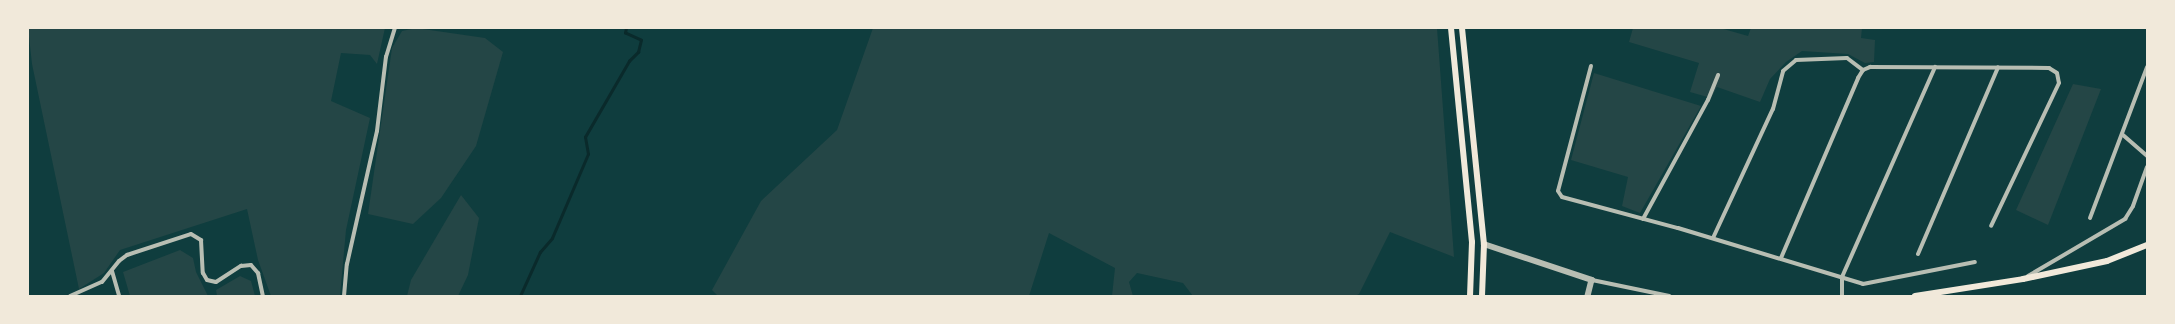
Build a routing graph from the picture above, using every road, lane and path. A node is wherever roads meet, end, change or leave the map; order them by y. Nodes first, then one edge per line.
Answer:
1 (395, 28) edge
2 (1451, 28) edge
3 (1462, 28) edge
4 (1591, 66) dead end
5 (1934, 67) junction
6 (1998, 67) junction
7 (2147, 67) edge
8 (1863, 70) junction
9 (1718, 75) dead end
10 (2123, 135) junction
11 (2147, 156) edge
12 (2147, 166) edge
13 (2090, 218) dead end
14 (1643, 219) junction
15 (1991, 226) dead end
16 (1713, 238) junction
17 (1484, 244) junction
18 (2147, 245) edge
19 (1918, 254) dead end
20 (1781, 258) junction
21 (1975, 262) dead end
22 (112, 271) junction
23 (1842, 277) junction
24 (2023, 279) junction
25 (1592, 280) junction
26 (70, 296) edge
27 (118, 296) edge
28 (263, 296) edge
29 (344, 296) edge
30 (1470, 296) edge
31 (1482, 296) edge
32 (1588, 296) edge
33 (1668, 296) edge
34 (1842, 296) edge
35 (1916, 296) edge

1 - 29 street
2 - 30 main road
3 - 17 main road
4 - 14 street
5 - 6 street
5 - 8 street
5 - 23 street
6 - 15 street
6 - 19 street
7 - 10 street
8 - 16 street
8 - 20 street
9 - 14 street
10 - 11 street
10 - 13 street
12 - 24 street
14 - 16 street
16 - 20 street
17 - 25 street
17 - 31 main road
18 - 24 main road
20 - 23 street
21 - 23 street
22 - 26 street
22 - 27 street
22 - 28 street
23 - 34 street
24 - 35 main road
25 - 32 street
25 - 33 street

